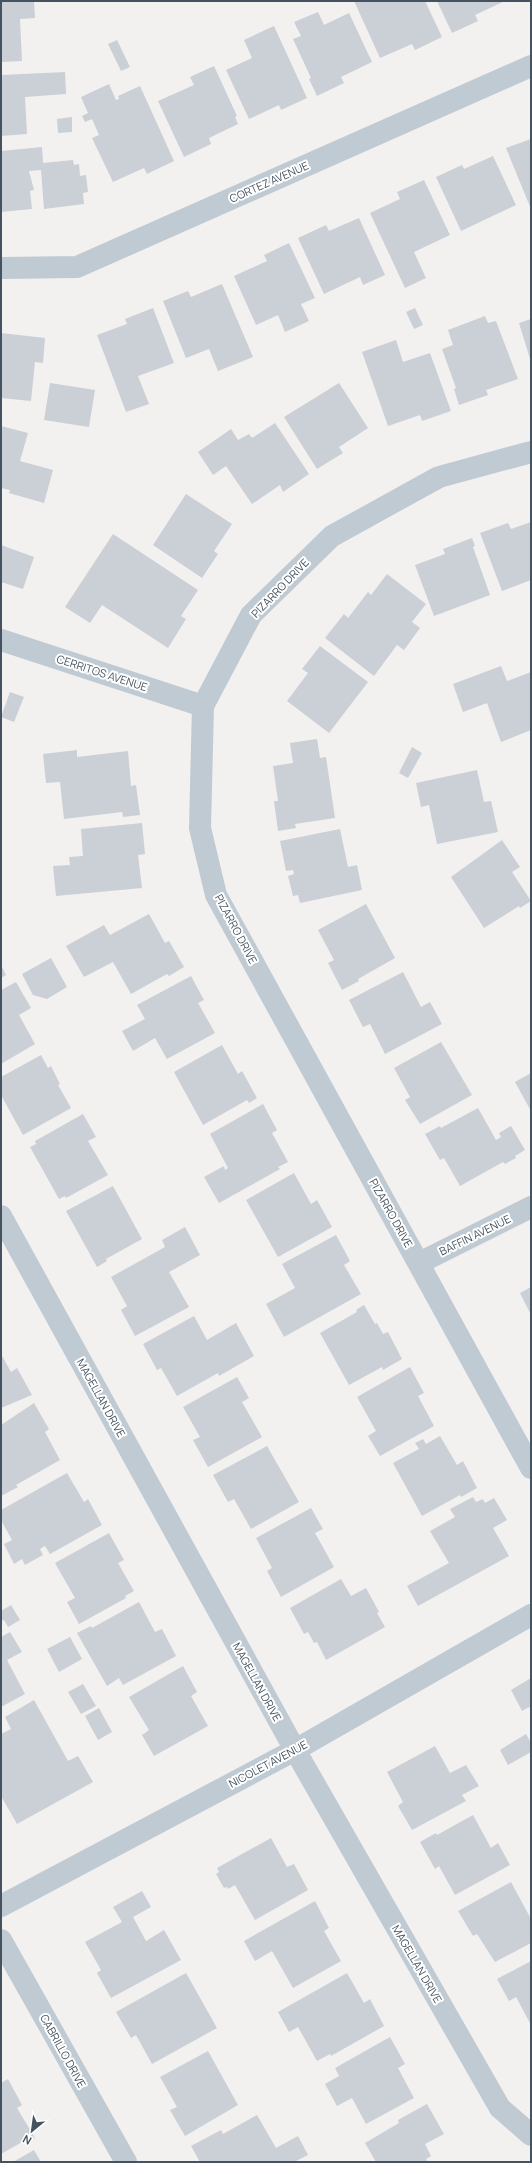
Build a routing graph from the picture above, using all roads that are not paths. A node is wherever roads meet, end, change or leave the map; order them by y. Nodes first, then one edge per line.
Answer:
1 (531, 66) edge
2 (1, 268) edge
3 (531, 452) edge
4 (1, 640) edge
5 (204, 706) junction
6 (531, 1207) edge
7 (1, 1216) edge
8 (419, 1263) junction
9 (531, 1468) edge
10 (531, 1615) edge
11 (295, 1750) junction
12 (1, 1906) edge
13 (1, 1940) edge
14 (531, 2135) edge
15 (126, 2162) edge

1 - 2 street, CORTEZ AVENUE
3 - 5 street, PIZARRO DRIVE
4 - 5 street, CERRITOS AVENUE
5 - 8 street, PIZARRO DRIVE
6 - 8 street, BAFFIN AVENUE
7 - 11 street, MAGELLAN DRIVE
8 - 9 street, PIZARRO DRIVE
10 - 11 street, NICOLET AVENUE
11 - 12 street, NICOLET AVENUE
11 - 14 street, MAGELLAN DRIVE
13 - 15 street, CABRILLO DRIVE

